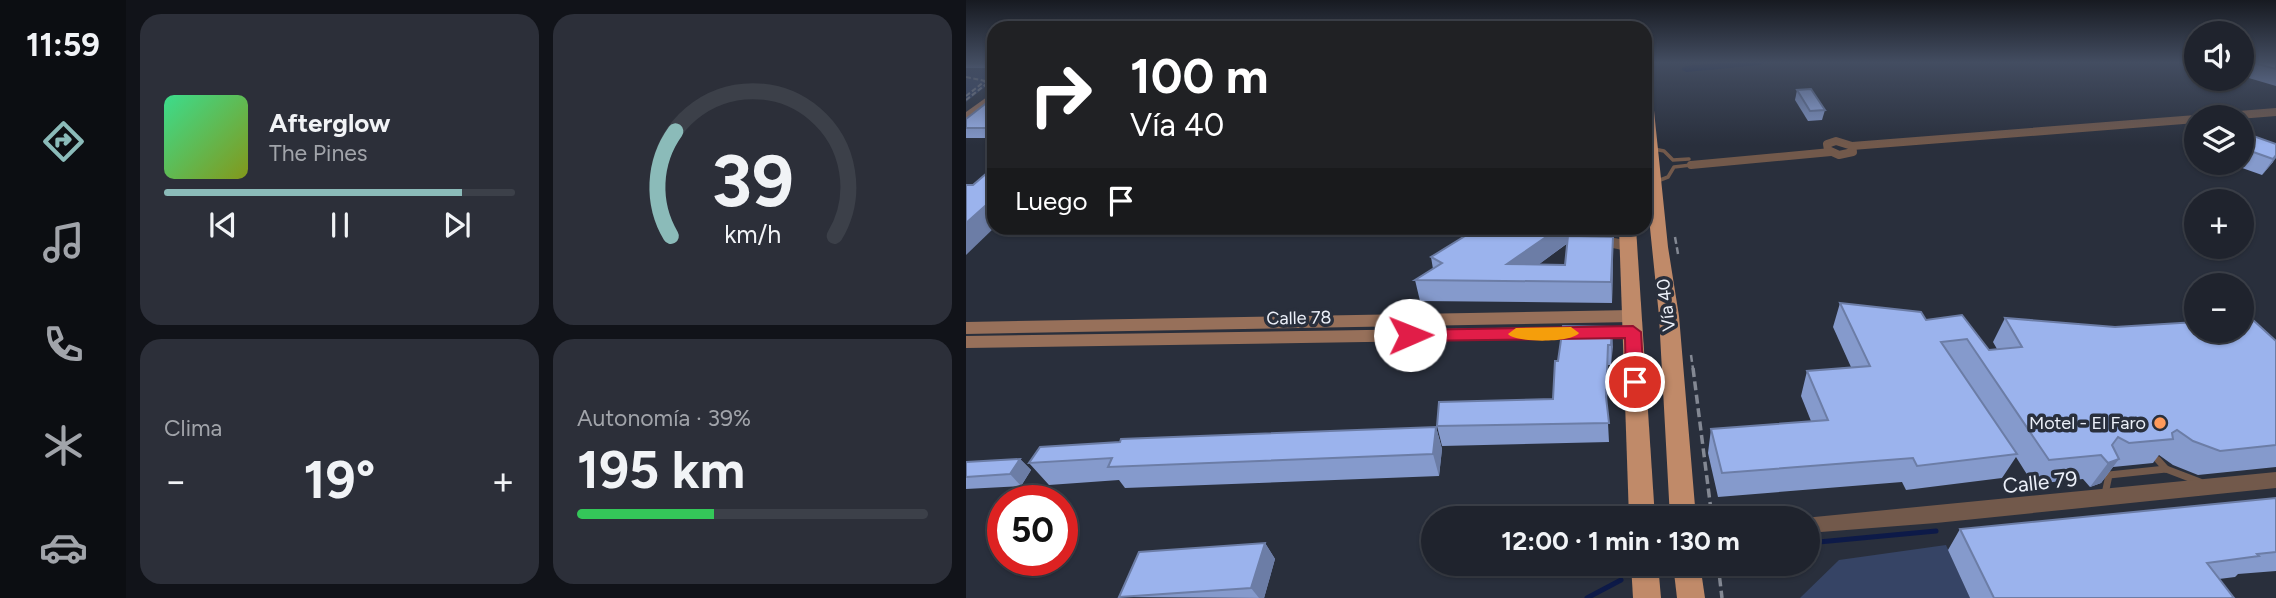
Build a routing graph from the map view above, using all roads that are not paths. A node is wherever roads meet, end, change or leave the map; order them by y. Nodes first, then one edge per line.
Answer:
1 (984, 90) edge
2 (987, 101) edge
3 (966, 110) edge
4 (2276, 112) edge
5 (2254, 114) edge
6 (966, 118) edge
7 (2184, 120) edge
8 (1852, 146) junction
9 (1652, 148) edge
10 (1828, 149) junction
11 (1673, 160) junction
12 (1690, 162) junction
13 (1674, 167) junction
14 (1652, 184) joint
15 (1580, 236) edge
16 (1623, 239) edge
17 (1659, 247) junction
18 (1632, 324) junction
19 (966, 328) edge
20 (966, 342) edge
21 (2158, 460) dead end
22 (2103, 468) edge
23 (2166, 469) junction
24 (2109, 475) junction
25 (2276, 480) edge
26 (2213, 486) junction
27 (2105, 498) junction
28 (1641, 506) edge
29 (1682, 506) edge
30 (1820, 524) edge
31 (1646, 576) edge
32 (1688, 576) edge
33 (1647, 598) edge
34 (1691, 598) edge

1 - 3 main road
2 - 6 main road
4 - 5 street
7 - 8 street
8 - 10 street
8 - 10 street
9 - 11 lane
10 - 12 street
11 - 12 lane
11 - 13 lane
12 - 13 lane
13 - 14 lane
14 - 17 highway, Vía 40
15 - 16 street
16 - 17 highway
16 - 18 highway, Vía 40
17 - 29 highway, Vía 40
18 - 19 main road, Calle 78
18 - 20 main road, Calle 78
18 - 28 highway, Vía 40
21 - 23 lane
22 - 24 lane
23 - 24 lane
23 - 26 lane
24 - 27 lane
25 - 26 street, Calle 79
26 - 27 street, Calle 79
27 - 30 street, Calle 79
31 - 33 highway
32 - 34 highway

